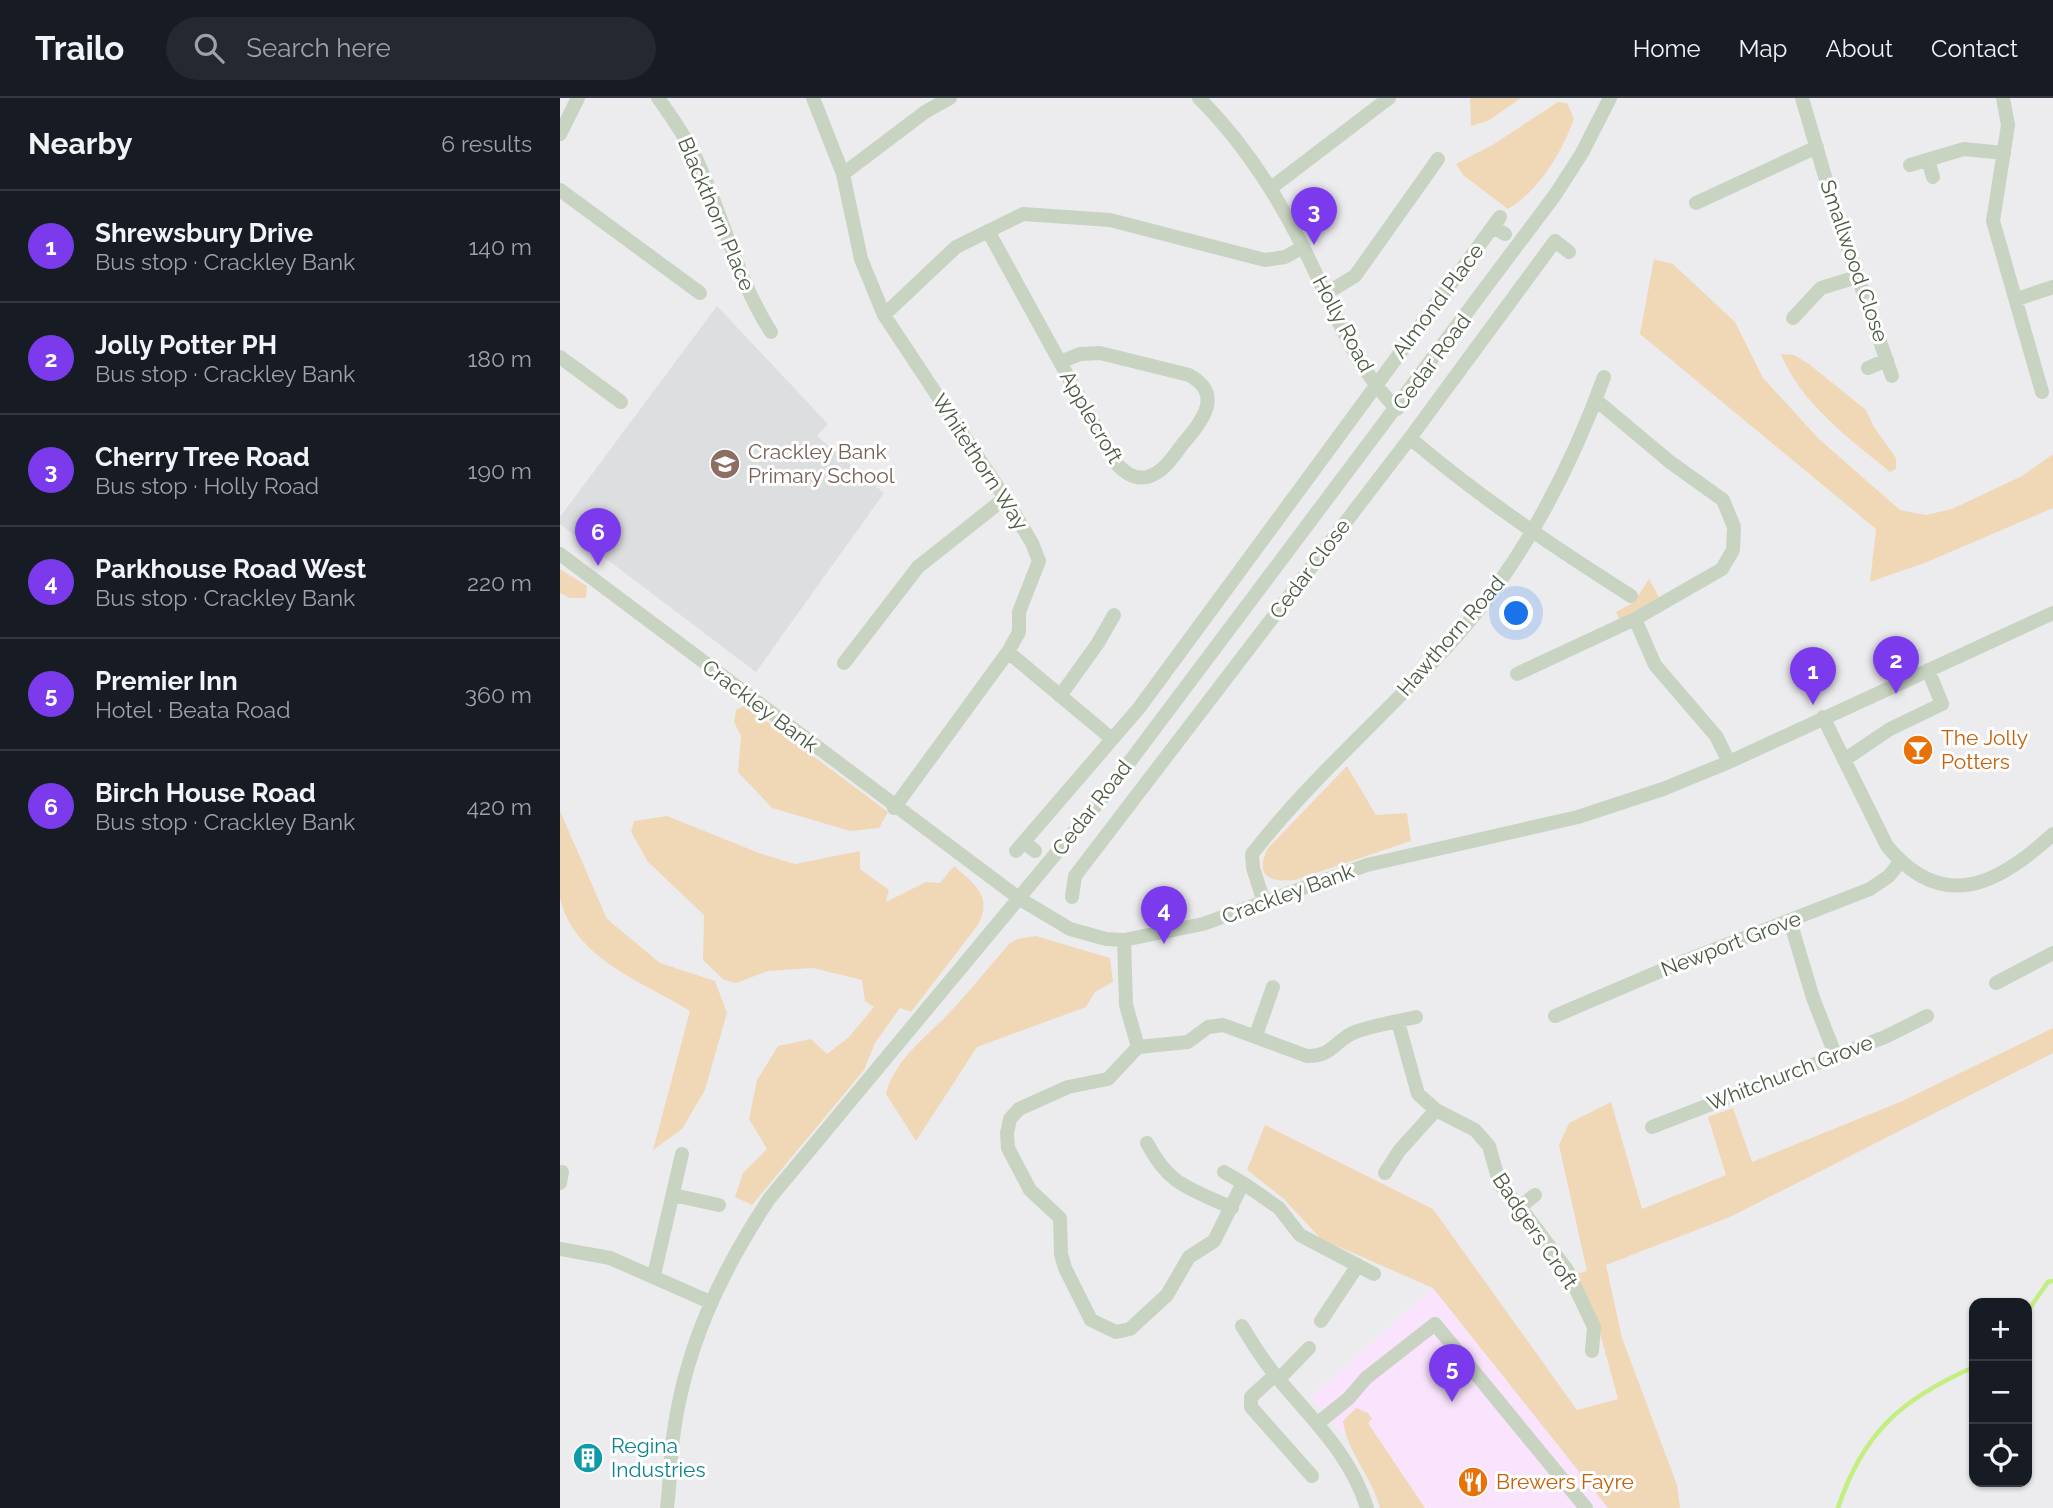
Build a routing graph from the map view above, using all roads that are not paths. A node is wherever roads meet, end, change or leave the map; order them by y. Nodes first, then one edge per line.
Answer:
1 (657, 98) edge
2 (813, 98) edge
3 (950, 98) edge
4 (1199, 98) edge
5 (1389, 98) edge
6 (1610, 98) edge
7 (1802, 98) edge
8 (2003, 98) edge
9 (576, 99) edge
10 (560, 134) edge
11 (1817, 147) junction
12 (2004, 153) junction
13 (1438, 159) dead end
14 (1928, 160) junction
15 (1910, 165) dead end
16 (843, 174) junction
17 (1933, 177) dead end
18 (1270, 188) junction
19 (560, 190) edge
20 (1696, 202) dead end
21 (1499, 226) dead end
22 (988, 231) junction
23 (1303, 247) junction
24 (1569, 253) dead end
25 (1857, 278) junction
26 (2053, 287) edge
27 (700, 293) dead end
28 (1325, 294) junction
29 (2018, 299) junction
30 (884, 315) junction
31 (1793, 318) dead end
32 (771, 332) dead end
33 (560, 358) edge
34 (1887, 360) junction
35 (1060, 362) junction
36 (1868, 368) dead end
37 (1892, 376) dead end
38 (1604, 377) dead end
39 (1376, 385) junction
40 (2036, 386) dead end
41 (1596, 400) junction
42 (621, 402) dead end
43 (1397, 409) junction
44 (1409, 438) junction
45 (1004, 498) junction
46 (1532, 533) junction
47 (560, 554) edge
48 (1622, 594) dead end
49 (2053, 613) edge
50 (1114, 615) dead end
51 (1240, 617) junction
52 (1635, 619) junction
53 (1260, 633) junction
54 (1008, 652) junction
55 (844, 663) dead end
56 (1928, 670) junction
57 (1517, 674) dead end
58 (1060, 696) junction
59 (1823, 717) junction
60 (1112, 739) junction
61 (1844, 760) junction
62 (1729, 762) junction
63 (894, 808) junction
64 (2053, 834) edge
65 (1025, 848) dead end
66 (1900, 862) junction
67 (1072, 897) dead end
68 (1020, 899) junction
69 (1264, 902) junction
70 (1790, 921) junction
71 (1124, 940) junction
72 (2053, 953) edge
73 (1996, 983) dead end
74 (1273, 987) dead end
75 (1555, 1016) dead end
76 (1927, 1016) dead end
77 (1416, 1017) dead end
78 (1398, 1022) junction
79 (1256, 1035) junction
80 (1138, 1047) junction
81 (1835, 1054) junction
82 (1437, 1110) junction
83 (1652, 1127) dead end
84 (1147, 1143) dead end
85 (682, 1154) dead end
86 (1224, 1172) dead end
87 (1385, 1173) dead end
88 (1243, 1183) junction
89 (673, 1195) junction
90 (1535, 1195) dead end
91 (719, 1205) dead end
92 (1520, 1207) junction
93 (1232, 1208) junction
94 (560, 1249) edge
95 (1358, 1265) junction
96 (1374, 1274) dead end
97 (654, 1275) junction
98 (710, 1302) junction
99 (1321, 1321) dead end
100 (1242, 1326) dead end
101 (1309, 1348) dead end
102 (1592, 1351) dead end
103 (1277, 1377) junction
104 (1318, 1423) junction
105 (1312, 1476) dead end
106 (670, 1489) junction
107 (1584, 1507) edge
108 (667, 1508) edge
109 (674, 1508) edge
110 (1367, 1508) edge

1 - 32 street, Blackthorn Place
2 - 16 street, Whitethorn Way
3 - 16 street
4 - 18 street, Holly Road
5 - 18 street
6 - 43 street, Cedar Road
7 - 11 street, Smallwood Close
8 - 12 street
9 - 10 street
11 - 20 street
11 - 25 street, Smallwood Close
12 - 14 street
12 - 29 street
13 - 28 street
14 - 15 street
14 - 17 street
16 - 30 street, Whitethorn Way
18 - 23 street, Holly Road
19 - 27 street
21 - 39 street, Almond Place
22 - 23 street
22 - 30 street
22 - 35 street, Applecroft
23 - 28 street, Holly Road
24 - 44 street, Cedar Close
25 - 31 street
25 - 34 street, Smallwood Close
26 - 29 street
28 - 39 street, Holly Road
29 - 40 street
30 - 45 street, Whitethorn Way
33 - 42 street
34 - 36 street
34 - 37 street, Smallwood Close
35 - 35 street, Applecroft
38 - 41 street, Hawthorn Road
39 - 43 street, Holly Road
39 - 60 street, Cedar Road
41 - 46 street, Hawthorn Road
41 - 52 street
43 - 51 street, Cedar Road
44 - 46 street
44 - 53 street, Cedar Close
45 - 54 street, Whitethorn Way
45 - 55 street
46 - 48 street
46 - 69 street, Hawthorn Road
47 - 63 street, Crackley Bank
49 - 56 street, Crackley Bank
50 - 58 street
51 - 53 street
51 - 68 street, Cedar Road
52 - 57 street
52 - 62 street
53 - 67 street, Cedar Close
54 - 58 street
54 - 63 street, Whitethorn Way
56 - 59 street, Crackley Bank
56 - 61 street
58 - 60 street
59 - 61 street
59 - 62 street, Crackley Bank
60 - 65 street, Cedar Road
61 - 66 street
62 - 69 street, Crackley Bank
63 - 68 street, Crackley Bank
64 - 66 street
66 - 70 street, Newport Grove
68 - 71 street, Crackley Bank
68 - 98 street, Cedar Road
69 - 71 street, Crackley Bank
70 - 75 street, Newport Grove
70 - 81 street
71 - 80 street
72 - 73 street
74 - 79 street
76 - 81 street, Whitchurch Grove
77 - 78 street
78 - 79 street
78 - 82 street, Badgers Croft
79 - 80 street
80 - 93 street
81 - 83 street, Whitchurch Grove
82 - 87 street
82 - 92 street, Badgers Croft
84 - 93 street
85 - 89 street
86 - 88 street
88 - 93 street
88 - 95 street
89 - 91 street
89 - 97 street
90 - 92 street
92 - 102 street, Badgers Croft
94 - 97 street
95 - 96 street
95 - 99 street
97 - 98 street
98 - 106 street, Cedar Road
100 - 103 street
101 - 103 street
103 - 104 street
103 - 105 street
104 - 107 street
104 - 110 street
106 - 108 street
106 - 109 street

